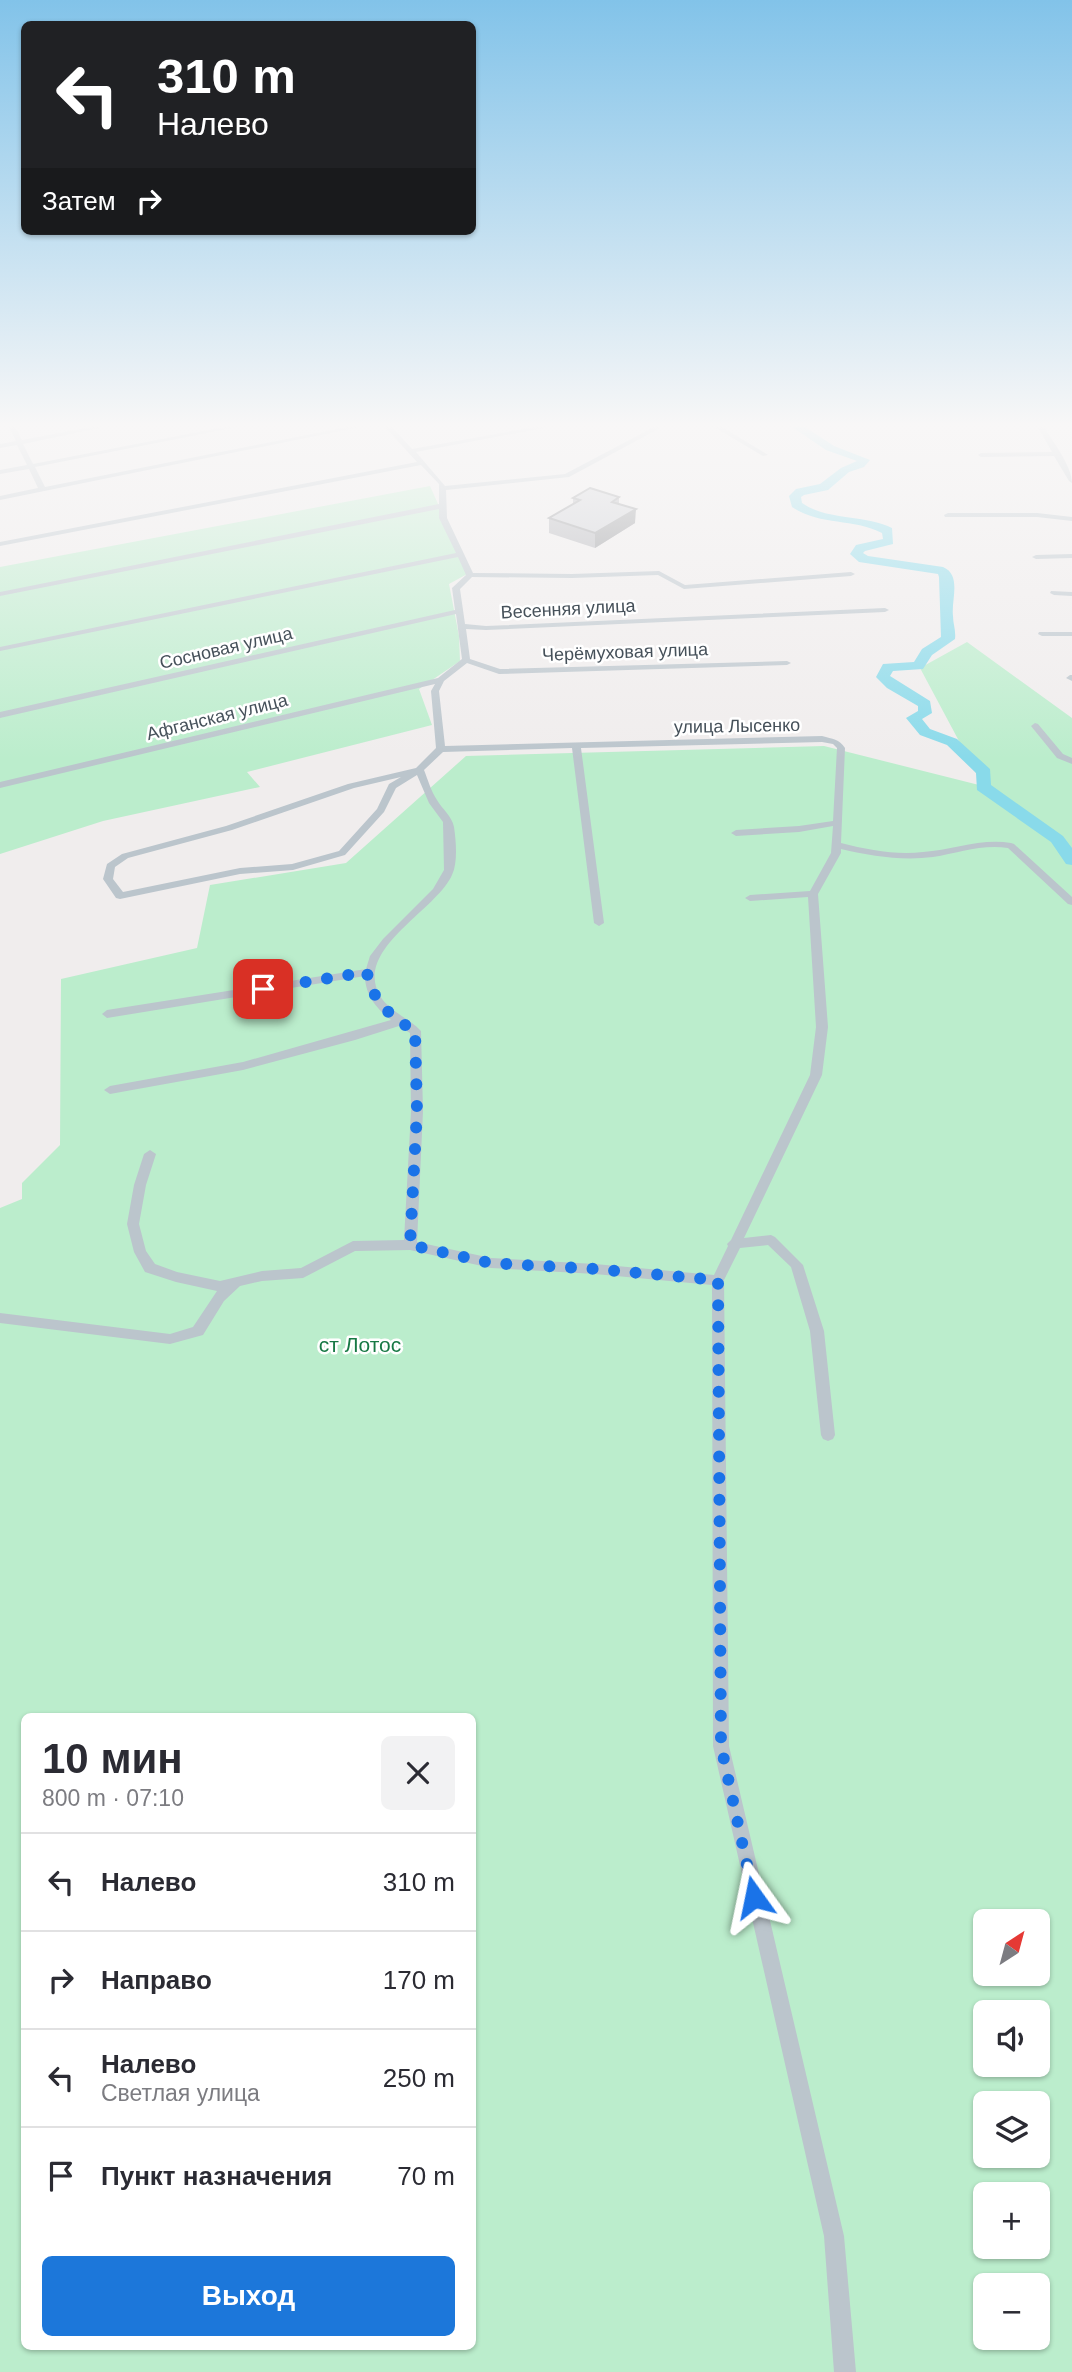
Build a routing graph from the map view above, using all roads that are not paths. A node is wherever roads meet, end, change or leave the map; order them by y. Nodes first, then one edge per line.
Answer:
1 (33, 538) edge
2 (281, 538) edge
3 (453, 538) edge
4 (0, 544) edge
5 (461, 554) junction
6 (1072, 556) edge
7 (1037, 558) dead end
8 (851, 574) dead end
9 (470, 575) junction
10 (0, 593) edge
11 (1054, 593) dead end
12 (1072, 594) edge
13 (885, 610) dead end
14 (459, 611) junction
15 (463, 626) junction
16 (1042, 634) dead end
17 (1072, 634) edge
18 (0, 649) edge
19 (466, 660) junction
20 (787, 663) dead end
21 (441, 680) junction
22 (0, 715) edge
23 (1035, 726) dead end
24 (576, 745) junction
25 (441, 750) junction
26 (1072, 761) edge
27 (419, 770) junction
28 (0, 785) edge
29 (836, 823) junction
30 (736, 833) dead end
31 (836, 845) junction
32 (813, 894) junction
33 (750, 898) dead end
34 (1072, 902) edge
35 (599, 923) dead end
36 (367, 972) junction
37 (107, 1014) dead end
38 (398, 1022) junction
39 (110, 1090) dead end
40 (150, 1154) dead end
41 (733, 1244) junction
42 (410, 1245) junction
43 (718, 1280) junction
44 (235, 1283) junction
45 (0, 1318) edge
46 (828, 1435) dead end
47 (845, 2372) edge

1 - 4 street
2 - 10 street
3 - 5 street
5 - 9 street
5 - 18 street
6 - 7 street
8 - 9 street
9 - 14 street
11 - 12 street
13 - 15 street, Весенняя улица
14 - 15 street
14 - 22 street, Сосновая улица
15 - 19 street
16 - 17 street
19 - 20 street, Черёмуховая улица
19 - 21 street
21 - 25 street
21 - 28 street, Афганская улица
23 - 26 street
24 - 25 street, улица Лысенко
24 - 29 street, улица Лысенко
24 - 35 street
25 - 27 street
27 - 27 street
27 - 36 street
29 - 30 street
29 - 31 street, улица Лысенко
31 - 32 street, улица Лысенко
31 - 34 street
32 - 33 street
32 - 41 street
36 - 37 street
36 - 38 street
38 - 39 street
38 - 42 street
40 - 44 street
41 - 43 street
41 - 46 street
42 - 43 street
42 - 44 street
43 - 47 street
44 - 45 street

